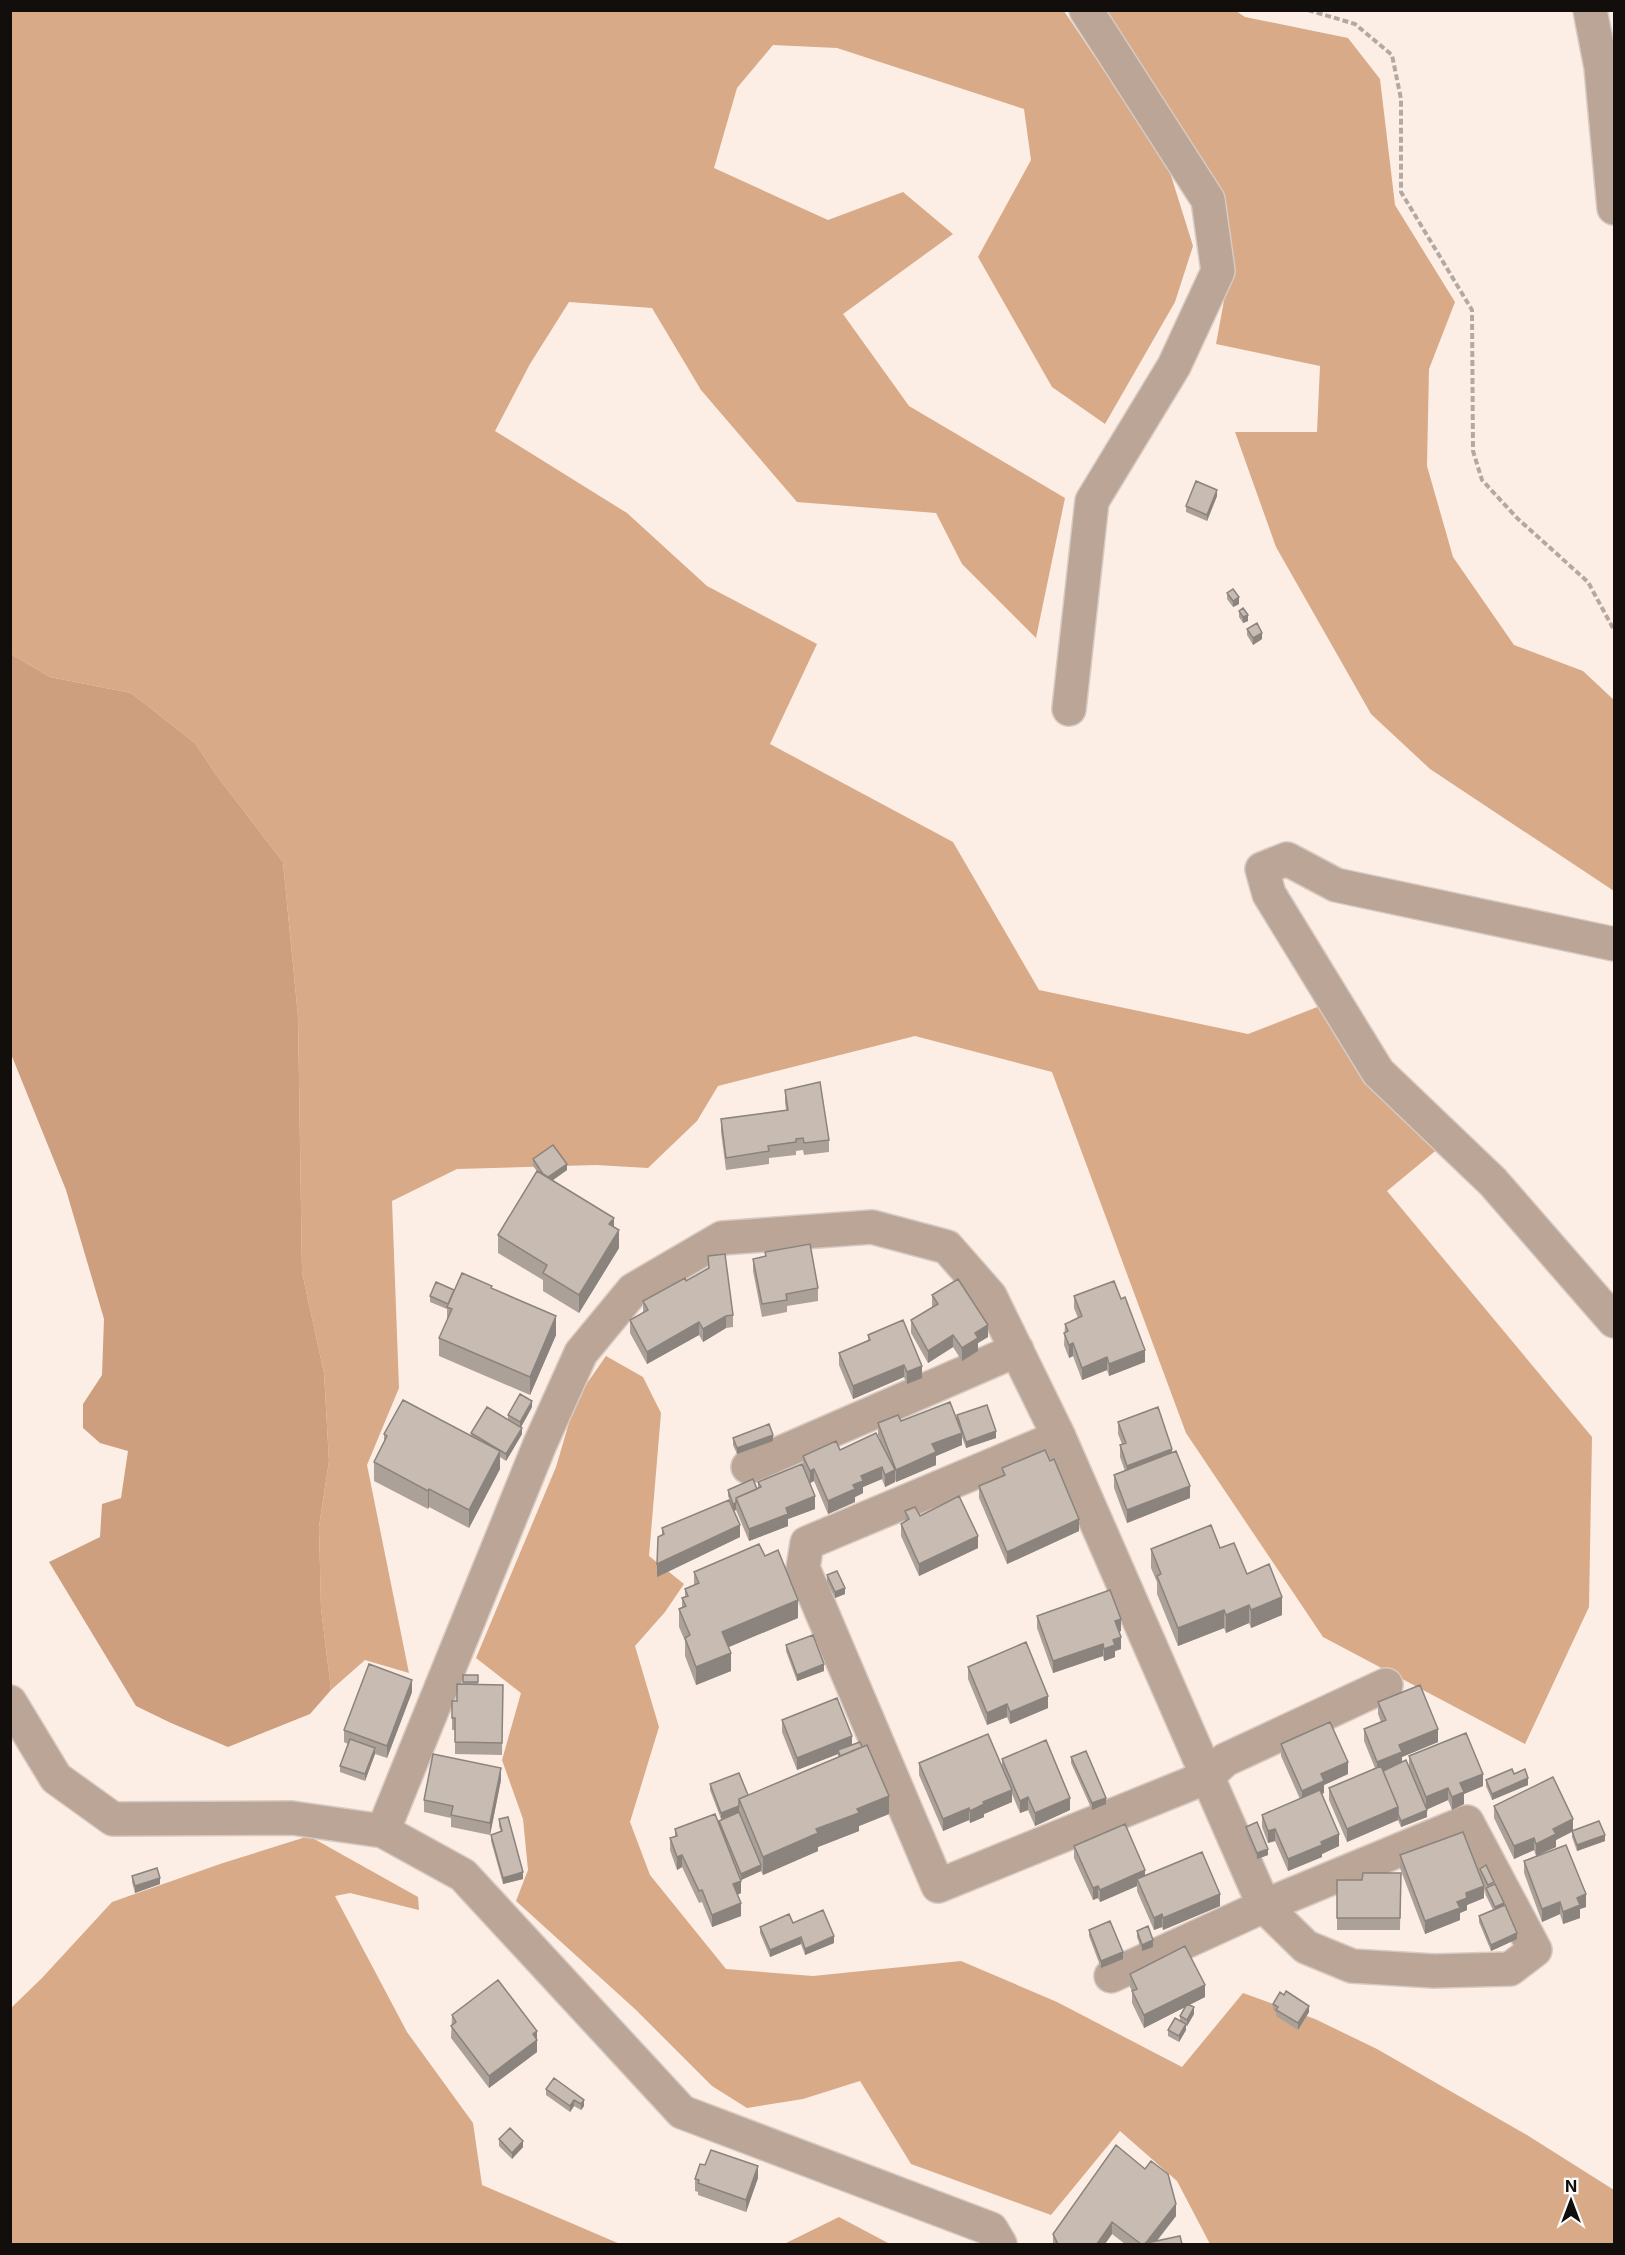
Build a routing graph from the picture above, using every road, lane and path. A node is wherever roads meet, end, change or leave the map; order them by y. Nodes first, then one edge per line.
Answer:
1 (1086, 10) edge
2 (1308, 10) edge
3 (1590, 10) edge
4 (1614, 208) edge
5 (1614, 630) edge
6 (1069, 709) dead end
7 (1614, 944) edge
8 (1614, 1321) edge
9 (1017, 1350) junction
10 (1059, 1437) junction
11 (748, 1467) dead end
12 (1386, 1685) dead end
13 (10, 1702) edge
14 (1207, 1777) junction
15 (383, 1831) junction
16 (1264, 1906) junction
17 (1111, 1976) dead end
18 (1000, 2244) edge

1 - 6 street
2 - 5 path
3 - 4 street
7 - 8 street
9 - 10 street
9 - 11 street
9 - 15 street
10 - 14 street
10 - 14 street
12 - 14 street
13 - 15 street
14 - 16 street
15 - 18 street
16 - 16 street
16 - 17 street

